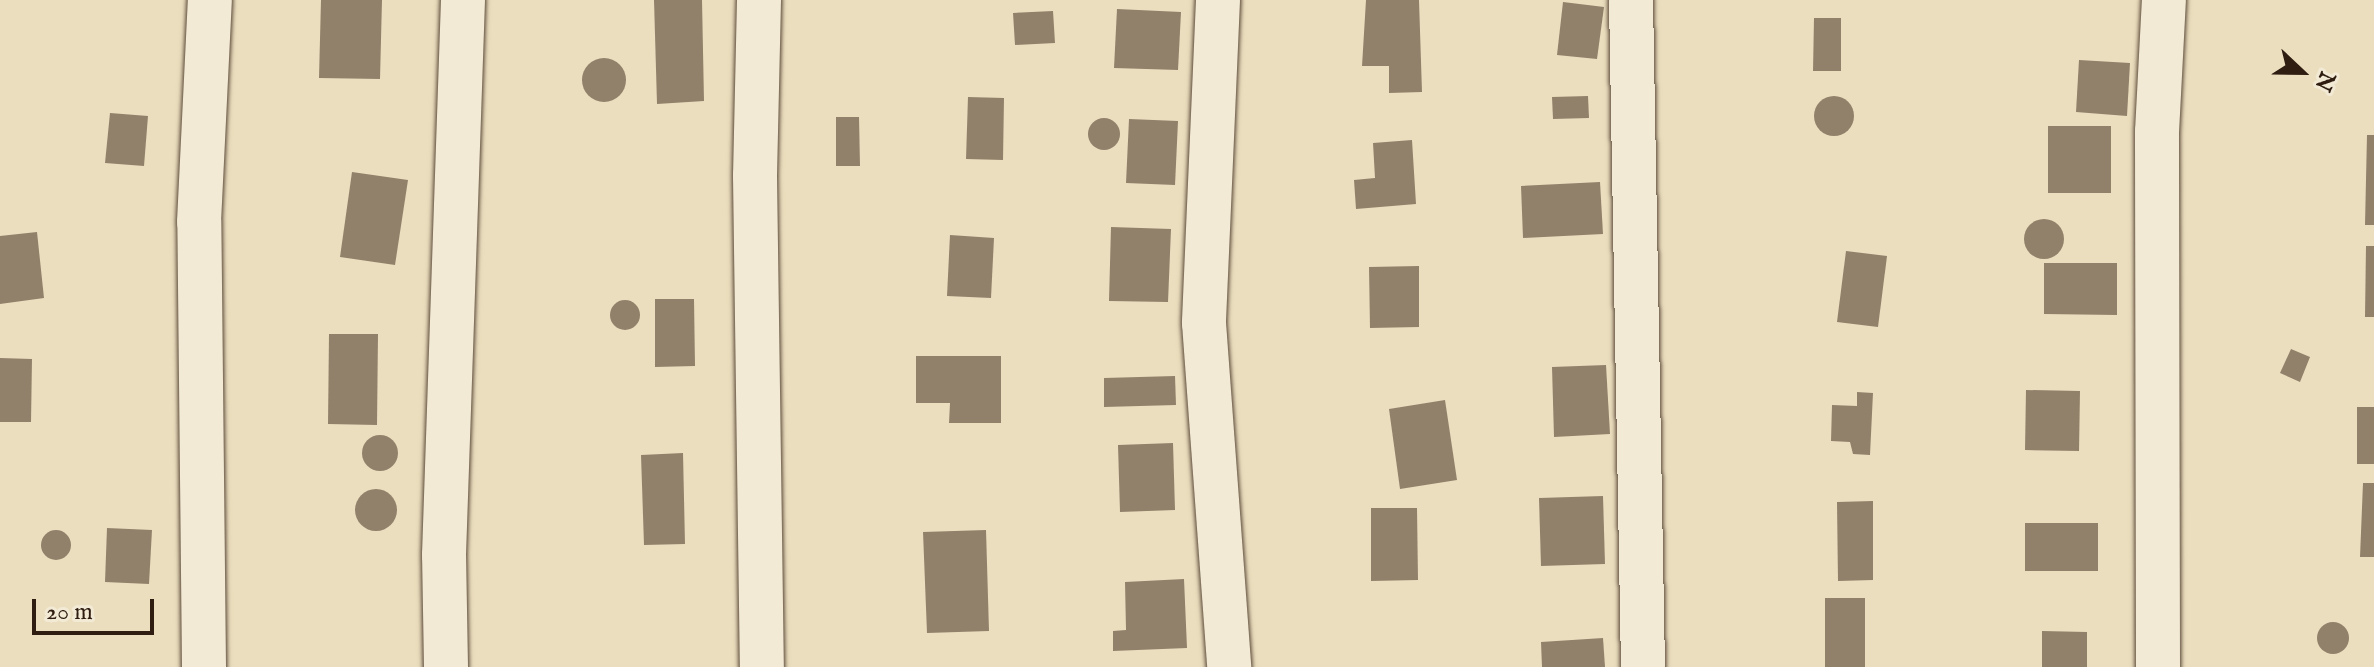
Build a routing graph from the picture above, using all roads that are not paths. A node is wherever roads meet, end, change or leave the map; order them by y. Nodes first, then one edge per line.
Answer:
1 (210, 0) edge
2 (463, 0) edge
3 (759, 0) edge
4 (1218, 0) edge
5 (1631, 0) edge
6 (2164, 0) edge
7 (204, 667) edge
8 (446, 667) edge
9 (762, 667) edge
10 (1229, 667) edge
11 (1643, 667) edge
12 (2158, 667) edge

1 - 7 street
2 - 8 street
3 - 9 street
4 - 10 street
5 - 11 street
6 - 12 street

